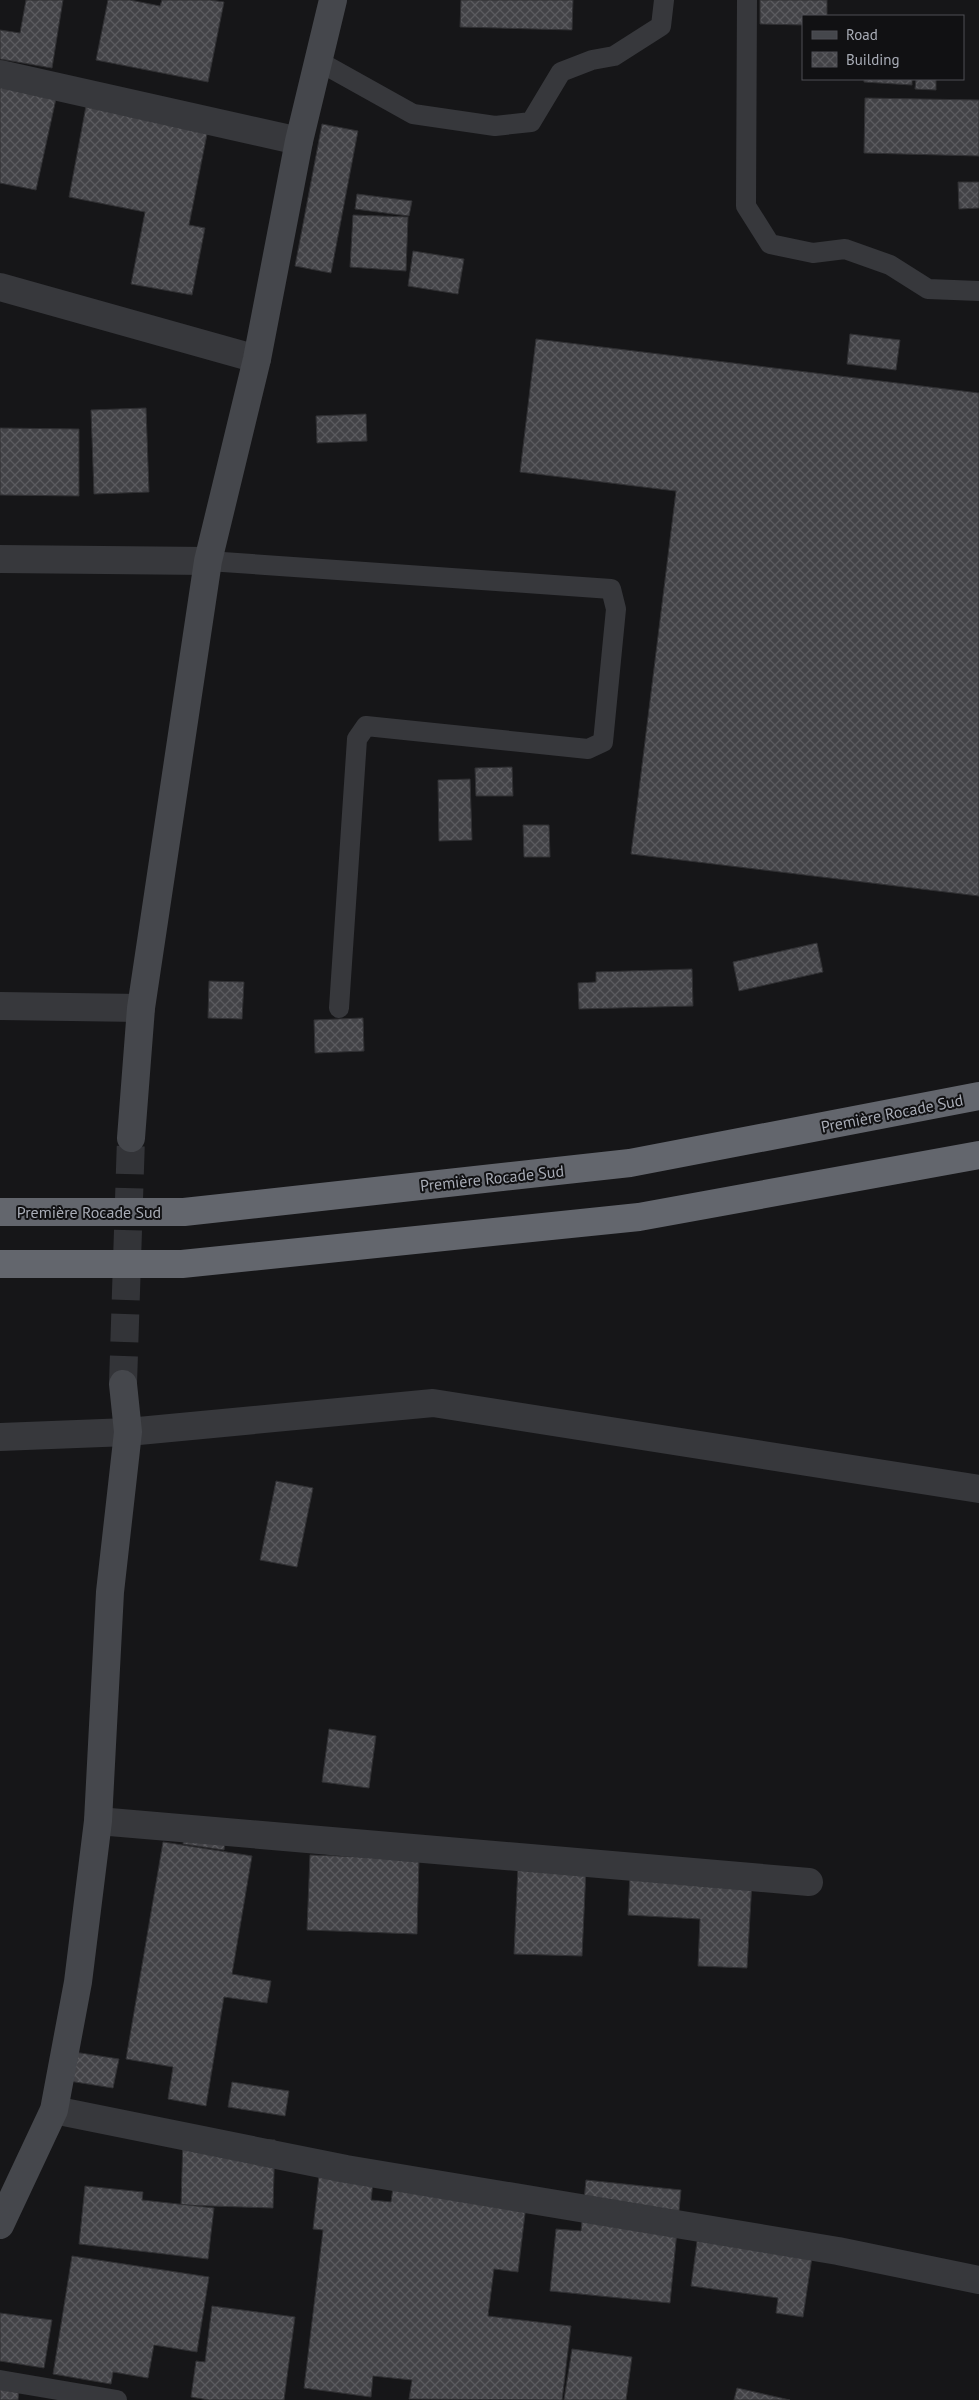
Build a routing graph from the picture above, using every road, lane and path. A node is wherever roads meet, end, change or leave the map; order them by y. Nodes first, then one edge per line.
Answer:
1 (333, 0) edge
2 (664, 0) edge
3 (747, 0) edge
4 (318, 61) junction
5 (0, 74) edge
6 (299, 141) junction
7 (0, 287) edge
8 (979, 291) edge
9 (257, 359) junction
10 (0, 559) edge
11 (208, 561) junction
12 (0, 1006) edge
13 (141, 1008) junction
14 (339, 1008) dead end
15 (979, 1096) edge
16 (131, 1138) tunnel mouth
17 (979, 1155) edge
18 (0, 1212) edge
19 (0, 1264) edge
20 (123, 1384) tunnel mouth
21 (128, 1432) junction
22 (0, 1436) edge
23 (979, 1489) edge
24 (98, 1821) junction
25 (809, 1882) dead end
26 (54, 2110) junction
27 (0, 2224) edge
28 (979, 2280) edge
29 (0, 2380) edge
30 (117, 2400) edge

1 - 4 main road
2 - 4 lane
3 - 8 lane
4 - 6 main road
5 - 6 street
6 - 9 main road
7 - 9 street
9 - 11 main road
10 - 11 street
11 - 13 main road
11 - 14 lane
12 - 13 street
13 - 16 main road
15 - 18 highway, Première Rocade Sud
17 - 19 highway
20 - 21 main road
21 - 22 street
21 - 23 street
21 - 24 main road
24 - 25 street
24 - 26 main road
26 - 27 main road
26 - 28 street
29 - 30 lane

